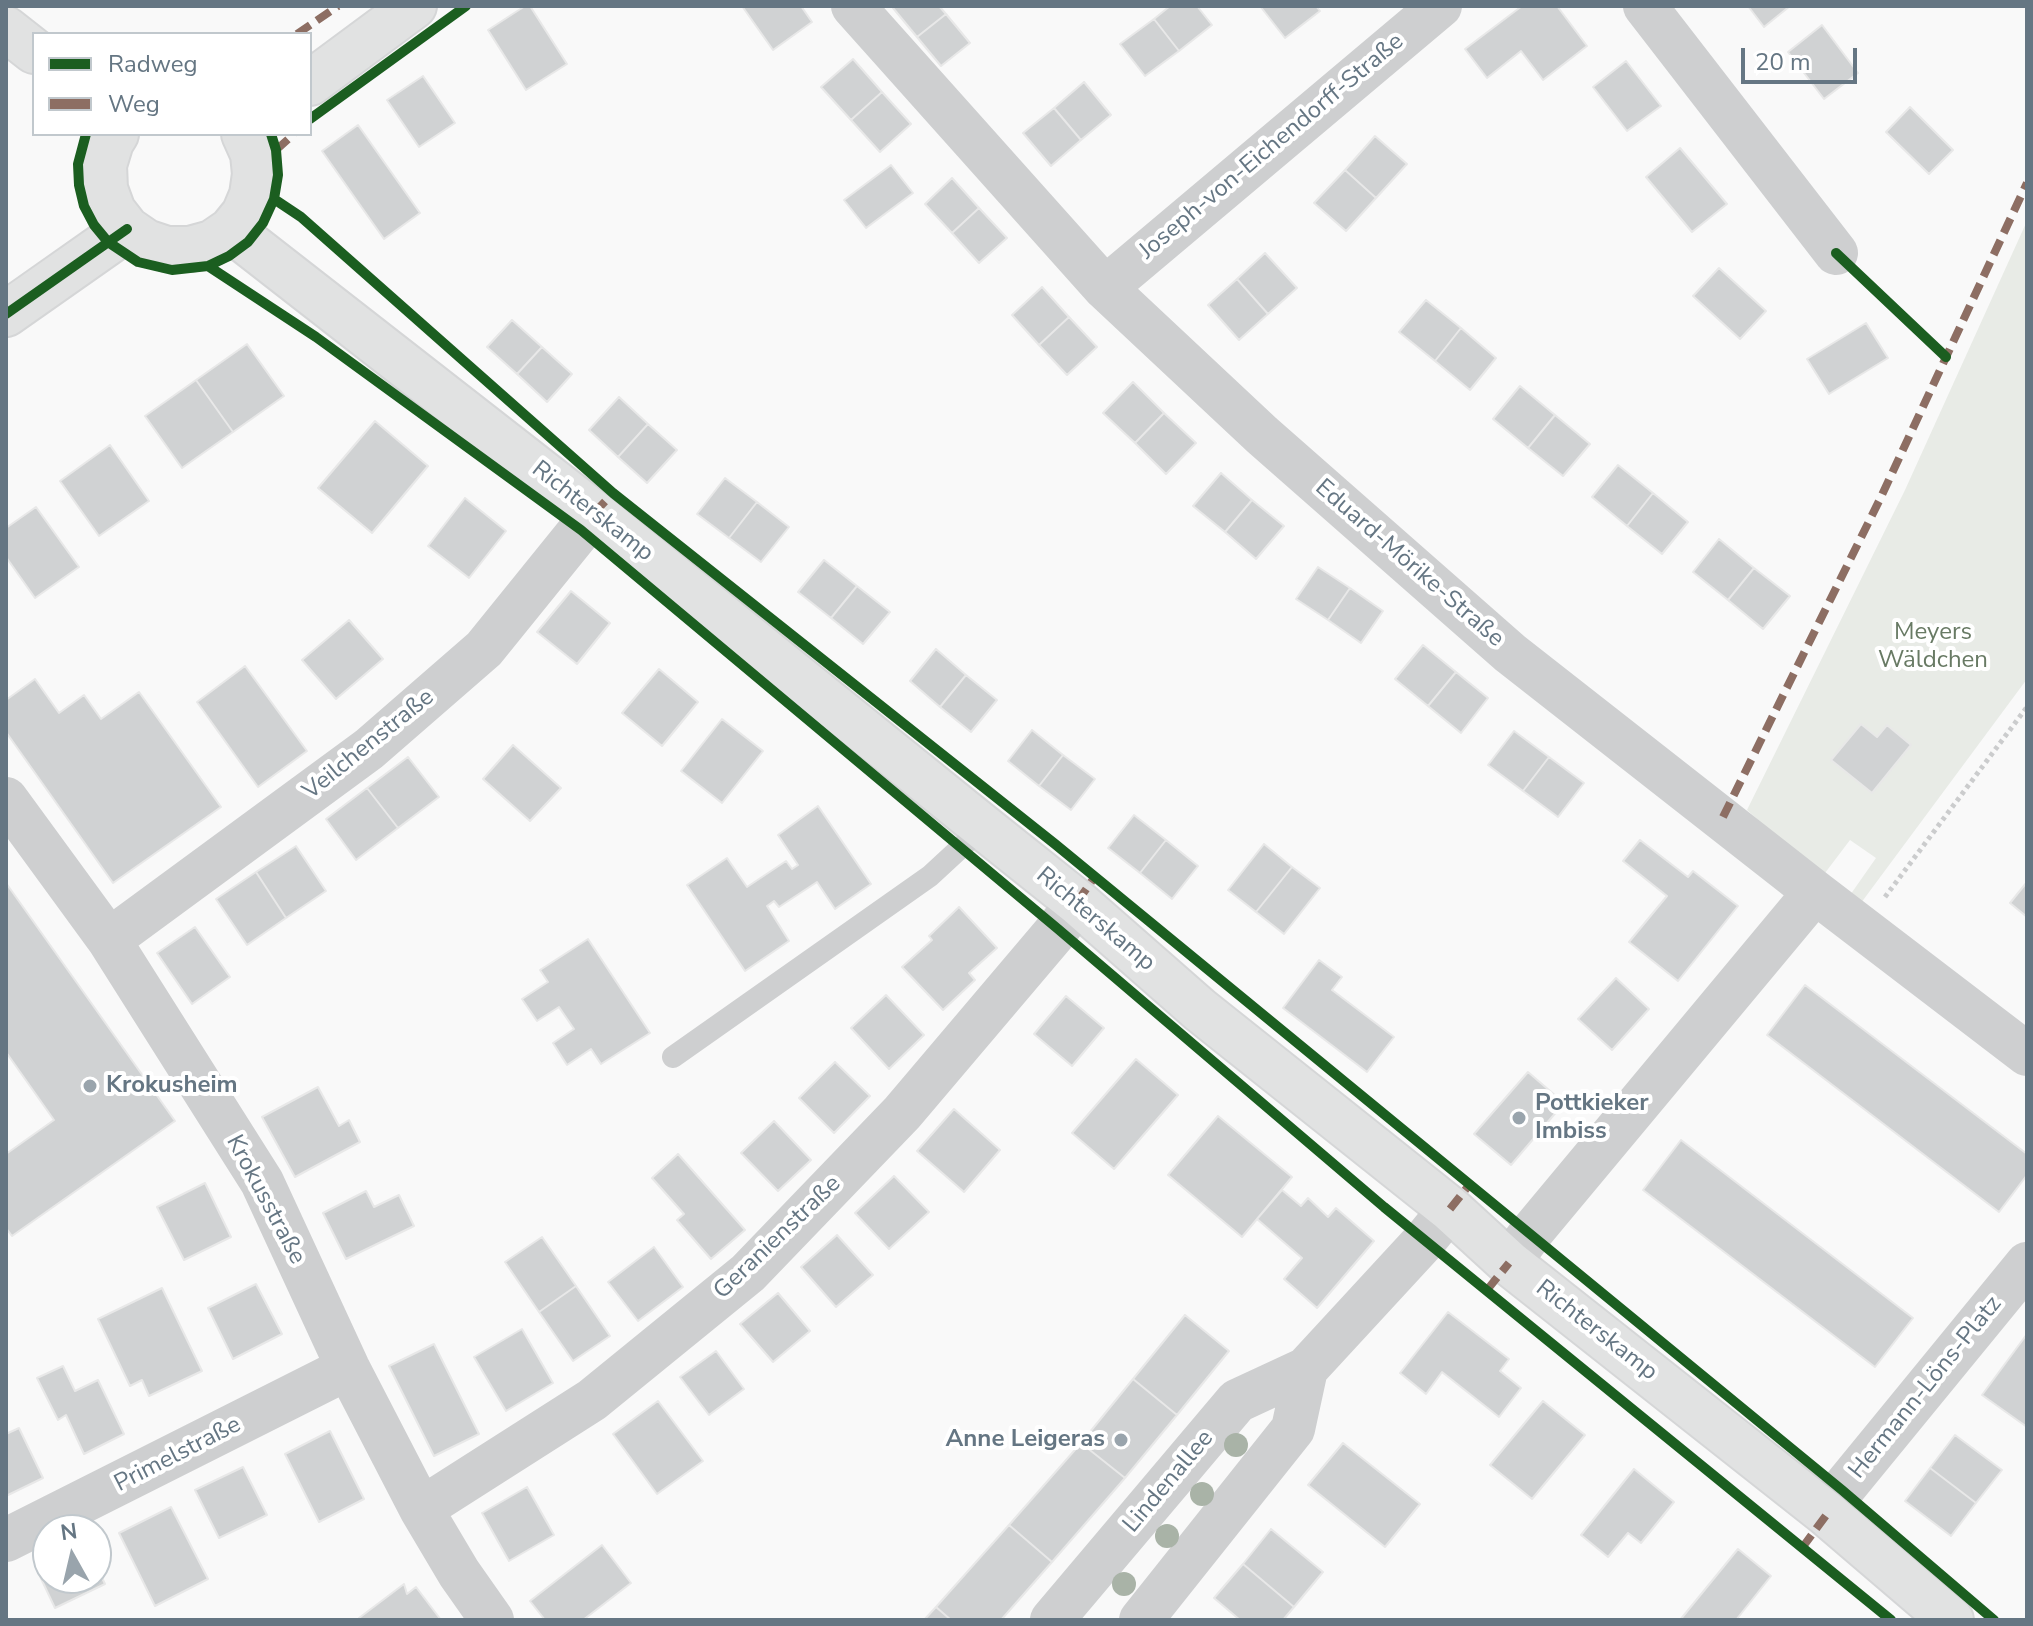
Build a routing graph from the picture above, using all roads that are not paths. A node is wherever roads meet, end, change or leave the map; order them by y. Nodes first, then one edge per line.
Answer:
1 (414, 6) edge
2 (853, 6) edge
3 (1440, 6) edge
4 (1645, 6) edge
5 (6, 29) edge
6 (32, 49) edge
7 (312, 82) edge
8 (115, 136) edge
9 (245, 136) edge
10 (127, 229) junction
11 (231, 230) junction
12 (1836, 253) dead end
13 (1105, 288) junction
14 (6, 314) edge
15 (594, 513) junction
16 (6, 799) edge
17 (983, 827) junction
18 (1815, 892) junction
19 (1077, 902) junction
20 (109, 940) junction
21 (2027, 1054) edge
22 (673, 1057) dead end
23 (1450, 1209) junction
24 (1509, 1263) junction
25 (2027, 1264) edge
26 (348, 1368) junction
27 (1306, 1369) junction
28 (421, 1509) junction
29 (1827, 1514) junction
30 (6, 1540) edge
31 (492, 1620) edge
32 (1052, 1620) edge
33 (1141, 1620) edge
34 (1951, 1620) edge

1 - 7 street
2 - 13 street, Eduard-Mörike-Straße
3 - 13 street, Joseph-von-Eichendorff-Straße
4 - 12 street
5 - 6 street
8 - 10 street
9 - 11 street
10 - 11 street
10 - 14 street
11 - 15 street, Richterskamp
13 - 18 street, Eduard-Mörike-Straße
15 - 17 street, Richterskamp
15 - 20 street, Veilchenstraße
16 - 20 street, Krokusstraße
17 - 19 street, Richterskamp
17 - 22 lane
18 - 21 street, Eduard-Mörike-Straße
18 - 24 street
19 - 23 street, Richterskamp
19 - 28 street, Geranienstraße
20 - 26 street, Krokusstraße
23 - 24 street, Richterskamp
23 - 27 street, Lindenallee
24 - 29 street, Richterskamp
25 - 29 street, Hermann-Löns-Platz
26 - 28 street, Krokusstraße
26 - 30 street, Primelstraße
27 - 32 street, Lindenallee
27 - 33 street
28 - 31 street, Krokusstraße
29 - 34 street, Richterskamp

